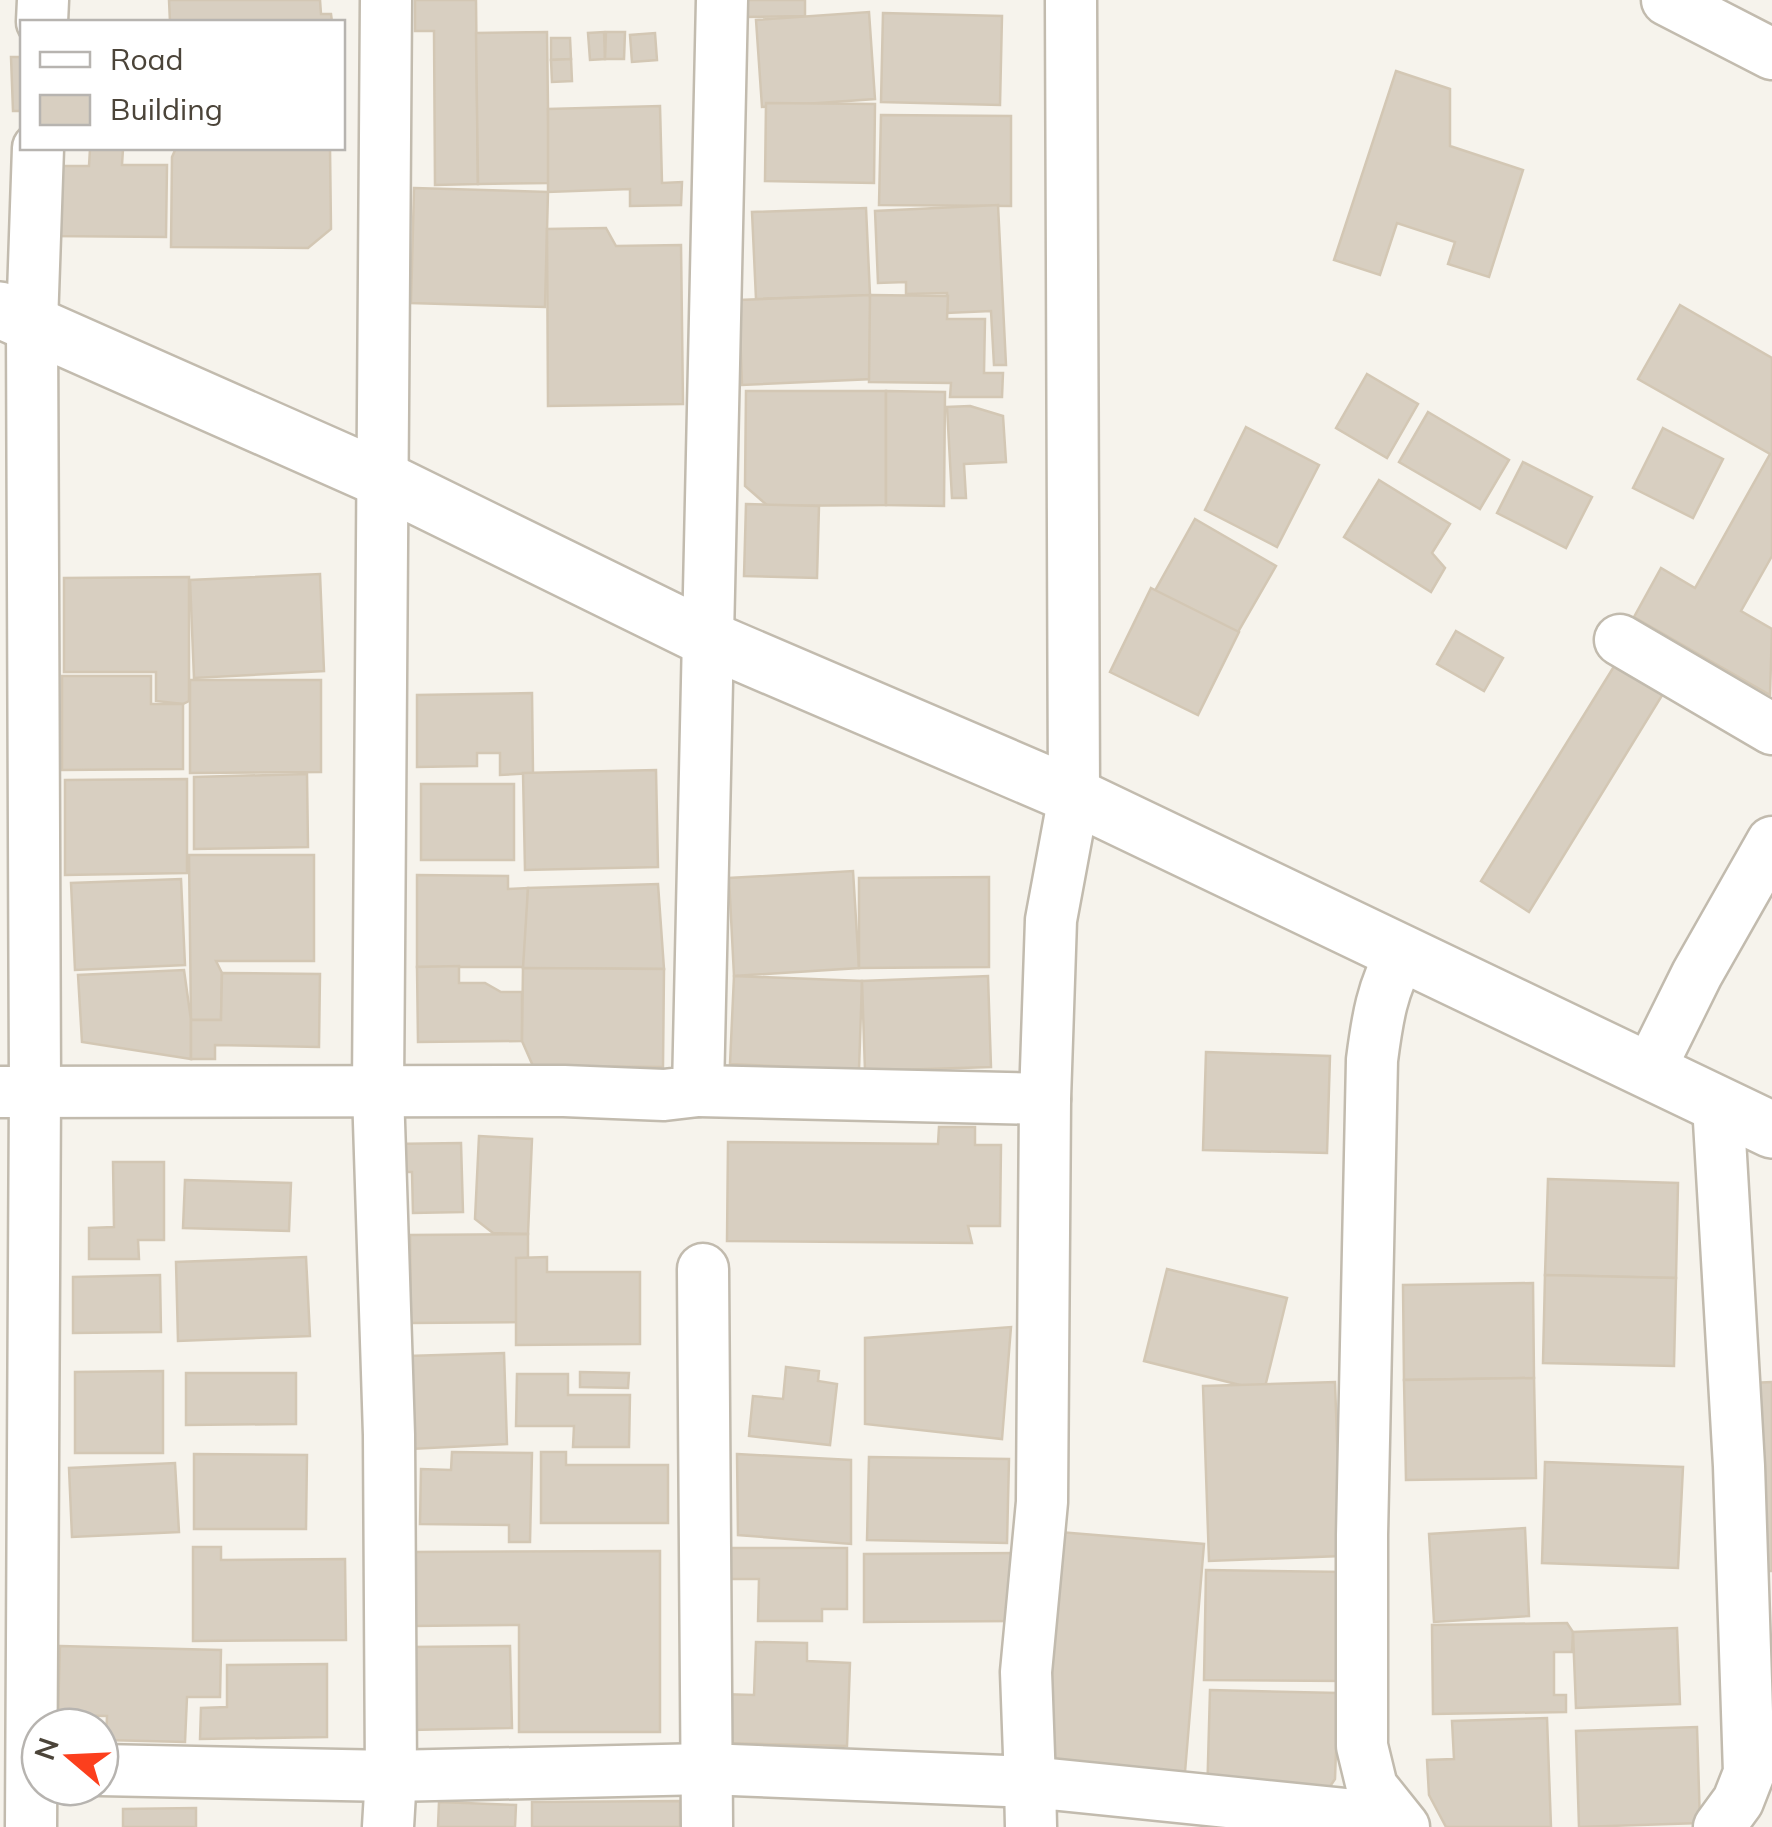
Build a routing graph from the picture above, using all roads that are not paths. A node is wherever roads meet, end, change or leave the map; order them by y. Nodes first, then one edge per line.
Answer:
1 (386, 0) edge
2 (722, 0) edge
3 (1070, 0) edge
4 (1667, 0) edge
5 (1772, 54) edge
6 (38, 150) edge
7 (16, 317) edge
8 (384, 480) junction
9 (708, 639) junction
10 (1620, 640) dead end
11 (1772, 729) edge
12 (1074, 796) junction
13 (1772, 842) edge
14 (1403, 952) junction
15 (1650, 1071) junction
16 (17, 1091) edge
17 (378, 1091) junction
18 (698, 1091) junction
19 (1045, 1100) junction
20 (1718, 1104) junction
21 (1772, 1130) edge
22 (703, 1269) dead end
23 (23, 1707) edge
24 (120, 1770) edge
25 (706, 1770) junction
26 (391, 1776) junction
27 (1030, 1804) edge
28 (1399, 1823) edge
29 (388, 1827) edge
30 (706, 1827) edge
31 (1718, 1827) edge

1 - 8 street
2 - 9 street
3 - 12 street
4 - 5 street
6 - 7 street
7 - 8 street
7 - 16 street
8 - 9 street
8 - 17 street
9 - 12 street
9 - 18 street
10 - 11 street
12 - 14 street
12 - 19 street
13 - 15 street
14 - 15 street
14 - 28 street
15 - 20 street
16 - 17 street
16 - 23 street
17 - 18 street
17 - 26 street
18 - 19 street
19 - 27 street
20 - 21 street
20 - 31 street
22 - 25 street
24 - 26 street
25 - 26 street
25 - 27 street
25 - 30 street
26 - 29 street
27 - 28 street

